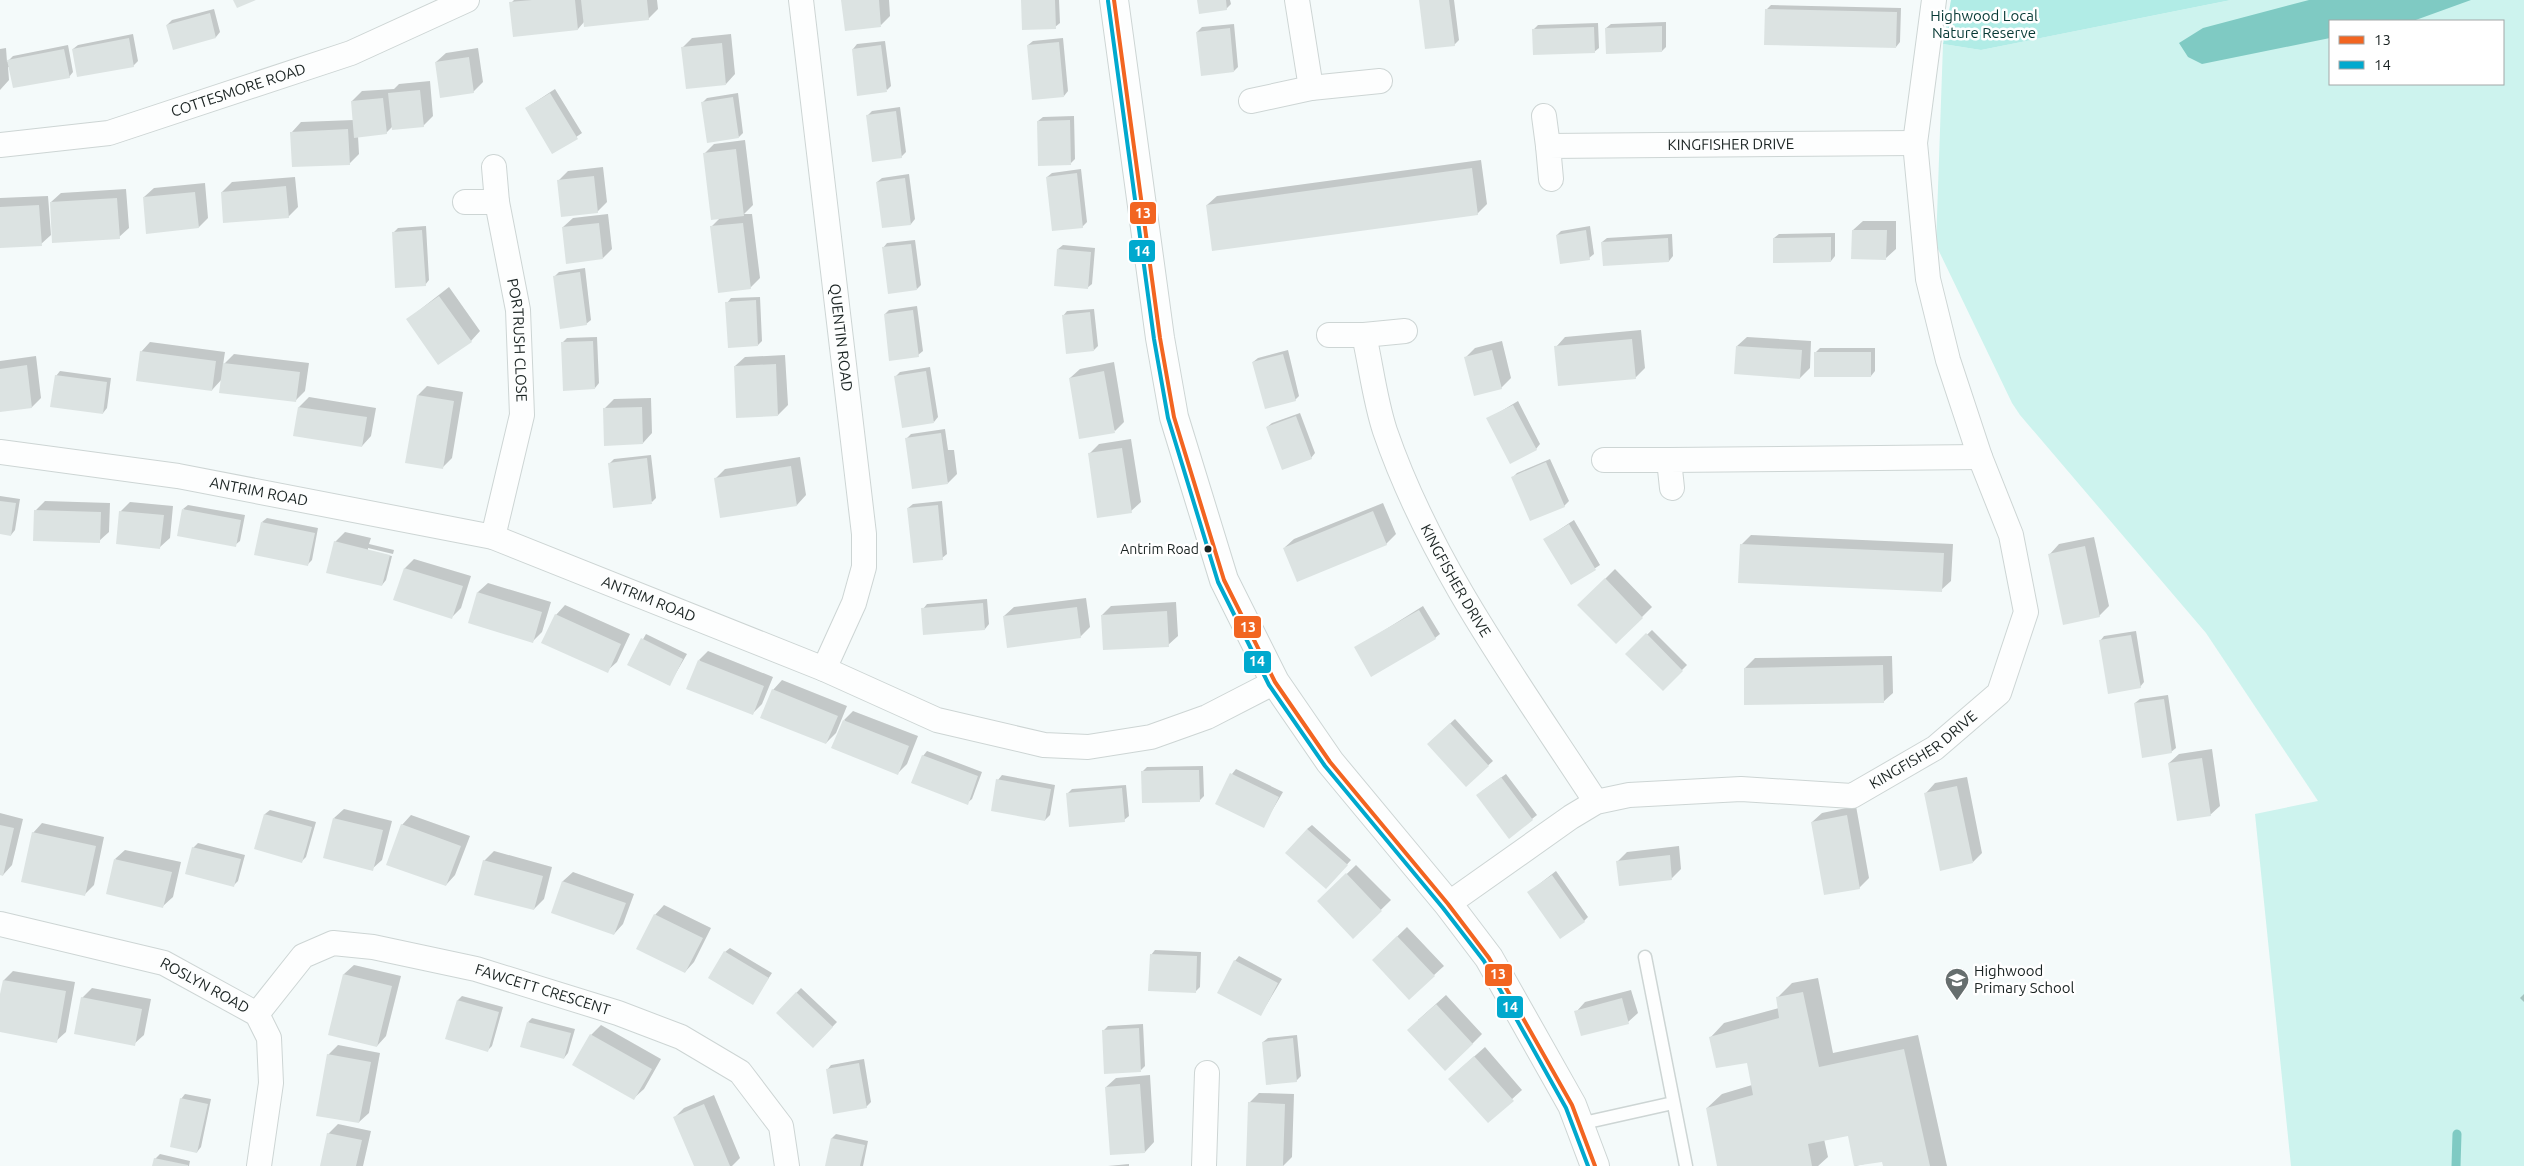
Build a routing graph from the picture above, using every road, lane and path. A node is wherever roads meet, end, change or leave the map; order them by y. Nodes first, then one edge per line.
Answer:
1 (466, 0) edge
2 (801, 0) edge
3 (1114, 0) edge
4 (1297, 0) edge
5 (1934, 0) edge
6 (1380, 81) dead end
7 (1311, 88) junction
8 (1251, 101) dead end
9 (1544, 116) dead end
10 (1915, 143) junction
11 (0, 145) edge
12 (1548, 146) junction
13 (494, 167) dead end
14 (1551, 180) dead end
15 (466, 202) dead end
16 (497, 202) junction
17 (1405, 331) dead end
18 (1329, 335) dead end
19 (1364, 335) junction
20 (0, 452) edge
21 (1980, 457) junction
22 (1604, 460) dead end
23 (1669, 460) junction
24 (1672, 488) dead end
25 (493, 537) junction
26 (824, 668) junction
27 (1275, 682) junction
28 (1596, 802) junction
29 (1448, 904) junction
30 (0, 924) edge
31 (1645, 957) dead end
32 (257, 1014) junction
33 (1207, 1073) dead end
34 (1673, 1103) junction
35 (1580, 1124) junction
36 (259, 1166) edge
37 (787, 1166) edge
38 (1204, 1166) edge
39 (1595, 1166) edge
40 (1686, 1166) edge

1 - 11 street, COTTESMORE ROAD
2 - 26 street, QUENTIN ROAD
3 - 27 street
4 - 7 street
5 - 10 street, KINGFISHER DRIVE
6 - 7 street
7 - 8 street
9 - 12 street
10 - 12 street, KINGFISHER DRIVE
10 - 21 street, KINGFISHER DRIVE
12 - 14 street
13 - 16 street, PORTRUSH CLOSE
15 - 16 street
16 - 25 street, PORTRUSH CLOSE
17 - 19 street
18 - 19 street
19 - 28 street, KINGFISHER DRIVE
20 - 25 street, ANTRIM ROAD
21 - 23 street
21 - 28 street, KINGFISHER DRIVE
22 - 23 street
23 - 24 street
25 - 26 street, ANTRIM ROAD
26 - 27 street, ANTRIM ROAD
27 - 29 street
28 - 29 street, KINGFISHER DRIVE
29 - 35 street
30 - 32 street, ROSLYN ROAD
31 - 34 lane
32 - 36 street, ROSLYN ROAD
32 - 37 street, FAWCETT CRESCENT
33 - 38 street
34 - 35 lane
34 - 40 lane
35 - 39 street

